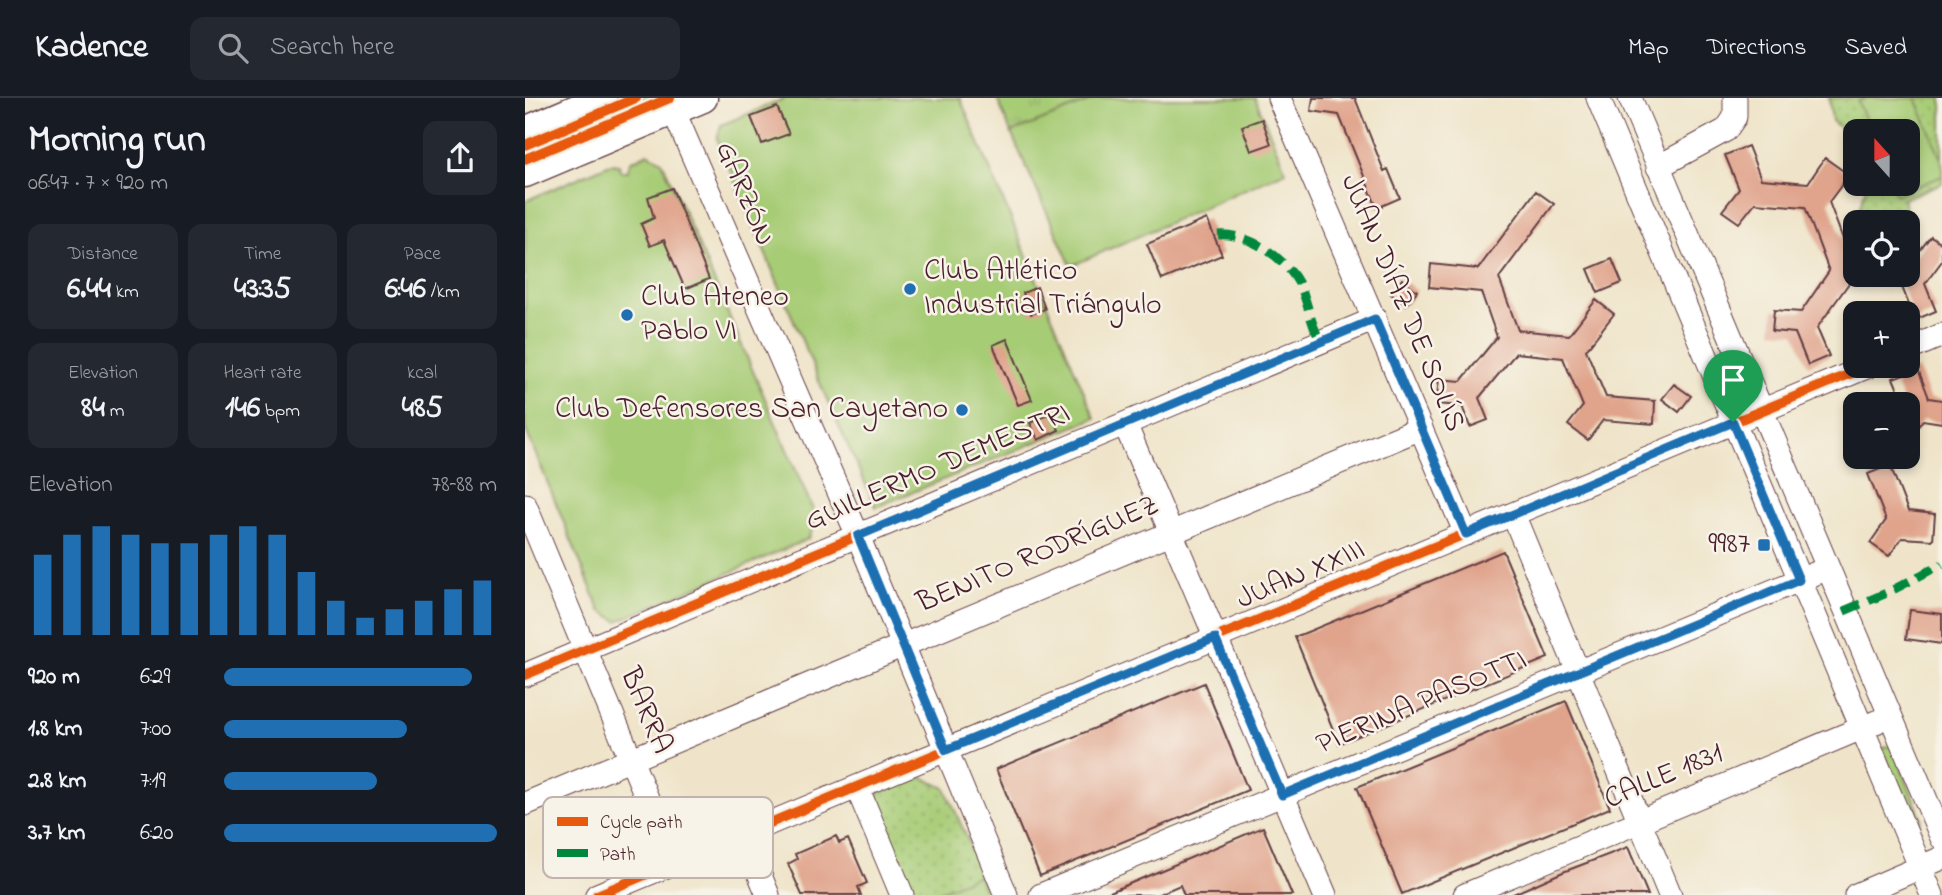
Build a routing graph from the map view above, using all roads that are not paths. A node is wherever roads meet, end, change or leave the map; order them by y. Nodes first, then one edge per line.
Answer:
1 (602, 98) edge
2 (703, 98) edge
3 (1279, 98) edge
4 (1598, 98) edge
5 (1630, 98) edge
6 (1735, 98) edge
7 (671, 104) edge
8 (525, 131) edge
9 (1658, 167) junction
10 (525, 173) edge
11 (1375, 319) junction
12 (1942, 335) edge
13 (1920, 344) edge
14 (1843, 377) edge
15 (1760, 411) junction
16 (1733, 422) junction
17 (1125, 424) junction
18 (1421, 428) junction
19 (525, 505) edge
20 (1513, 514) junction
21 (1171, 533) junction
22 (1466, 534) junction
23 (858, 536) junction
24 (1826, 569) junction
25 (1799, 580) junction
26 (1215, 638) junction
27 (903, 646) junction
28 (585, 650) junction
29 (1579, 671) junction
30 (525, 675) edge
31 (1888, 716) junction
32 (1861, 728) junction
33 (946, 750) junction
34 (631, 759) junction
35 (857, 787) junction
36 (1282, 795) junction
37 (647, 797) edge
38 (525, 804) edge
39 (1640, 821) junction
40 (773, 822) edge
41 (1942, 838) edge
42 (1942, 859) edge
43 (1920, 868) junction
44 (648, 878) edge
45 (761, 878) edge
46 (631, 888) edge
47 (597, 895) edge
48 (768, 895) edge
49 (902, 895) edge
50 (1006, 895) edge
51 (1041, 895) edge
52 (1325, 895) edge
53 (1465, 895) edge
54 (1671, 895) edge
55 (1856, 895) edge
56 (1932, 895) edge

1 - 8 main road
2 - 7 main road
3 - 11 street, JUAN DÍAZ DE SOLÍS
4 - 16 street
5 - 9 street
6 - 9 street
7 - 10 main road
7 - 23 street, GARZÓN
9 - 15 street
11 - 17 street, GUILLERMO DEMESTRI
11 - 18 street, JUAN DÍAZ DE SOLÍS
12 - 13 street
14 - 15 street, JUAN XXIII
15 - 16 street, JUAN XXIII
15 - 24 street
16 - 20 street, JUAN XXIII
16 - 25 street
17 - 21 street
17 - 23 street, GUILLERMO DEMESTRI
18 - 21 street, BENITO RODRÍGUEZ
18 - 22 street, JUAN DÍAZ DE SOLÍS
19 - 28 street, BARRA
20 - 22 street, JUAN XXIII
20 - 29 street
21 - 26 street
21 - 27 street, BENITO RODRÍGUEZ
22 - 26 street, JUAN XXIII
23 - 27 street, GARZÓN
23 - 28 street, GUILLERMO DEMESTRI
24 - 25 street, PIERINA PASOTTI
24 - 31 street
25 - 29 street, PIERINA PASOTTI
25 - 32 street
26 - 33 street, JUAN XXIII
26 - 36 street
27 - 33 street, GARZÓN
27 - 34 street, BENITO RODRÍGUEZ
28 - 30 street, GUILLERMO DEMESTRI
28 - 34 street, BARRA
29 - 36 street, PIERINA PASOTTI
29 - 39 street
31 - 32 street, CALLE 1831
31 - 41 street
32 - 39 street, CALLE 1831
32 - 43 street
33 - 35 street, JUAN XXIII
33 - 50 street, GARZÓN
34 - 37 street, BARRA
34 - 38 street, BENITO RODRÍGUEZ
35 - 40 street, JUAN XXIII
35 - 49 street
36 - 51 street, PIERINA PASOTTI
36 - 52 street
39 - 53 street, CALLE 1831
39 - 54 street
42 - 43 street
43 - 55 street
43 - 56 street
44 - 46 street, JUAN XXIII
45 - 48 street
46 - 47 street, JUAN XXIII

